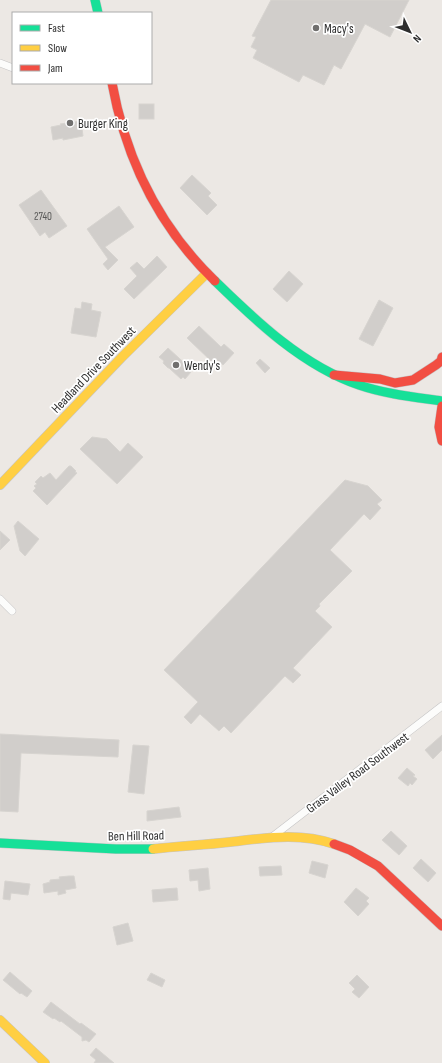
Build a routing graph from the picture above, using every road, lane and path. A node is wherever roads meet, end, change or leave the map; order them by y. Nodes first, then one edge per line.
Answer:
1 (95, 0) edge
2 (98, 12) edge
3 (0, 63) edge
4 (12, 68) edge
5 (112, 84) edge
6 (207, 273) junction
7 (442, 358) edge
8 (334, 375) junction
9 (442, 401) edge
10 (442, 406) edge
11 (442, 441) edge
12 (0, 485) edge
13 (0, 599) edge
14 (12, 611) dead end
15 (442, 706) edge
16 (272, 837) junction
17 (0, 843) edge
18 (442, 926) edge
19 (0, 1020) edge
20 (45, 1063) edge

1 - 2 main road
3 - 4 street
5 - 6 main road
6 - 8 main road
6 - 12 main road, Headland Drive Southwest
7 - 8 main road
8 - 9 main road
10 - 11 main road
13 - 14 street
15 - 16 street, Grass Valley Road Southwest
16 - 17 main road, Ben Hill Road
16 - 18 main road, Ben Hill Road
19 - 20 main road

